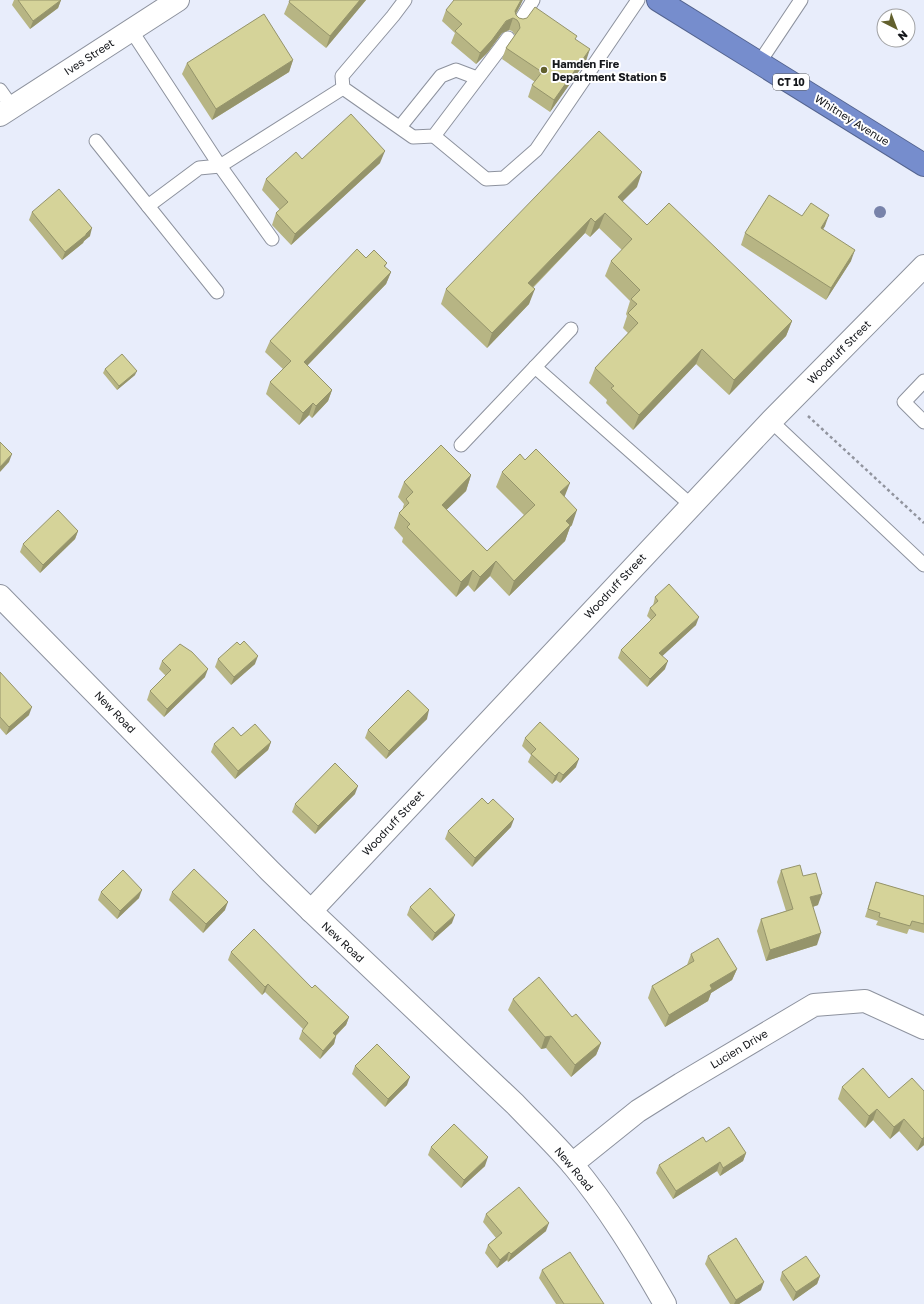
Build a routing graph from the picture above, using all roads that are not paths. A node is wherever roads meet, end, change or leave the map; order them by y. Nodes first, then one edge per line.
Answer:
1 (178, 0) edge
2 (405, 0) edge
3 (533, 0) edge
4 (638, 0) edge
5 (658, 0) edge
6 (801, 0) edge
7 (519, 23) edge
8 (131, 30) junction
9 (508, 38) edge
10 (760, 63) junction
11 (477, 78) junction
12 (343, 88) junction
13 (4, 104) edge
14 (400, 127) junction
15 (434, 136) junction
16 (96, 141) dead end
17 (924, 165) edge
18 (220, 166) junction
19 (148, 206) junction
20 (272, 239) dead end
21 (924, 266) edge
22 (217, 292) dead end
23 (571, 329) dead end
24 (535, 367) junction
25 (924, 381) edge
26 (771, 421) junction
27 (924, 422) edge
28 (461, 445) dead end
29 (691, 505) junction
30 (924, 565) edge
31 (0, 596) edge
32 (311, 911) junction
33 (924, 1028) edge
34 (572, 1164) junction
35 (665, 1304) edge

1 - 8 street, Ives Street
2 - 12 lane
3 - 7 lane
4 - 15 lane
5 - 10 highway, Whitney Avenue / CT 10
6 - 10 lane
8 - 13 street, Ives Street
8 - 18 lane
9 - 11 lane
10 - 17 highway, Whitney Avenue / CT 10
11 - 14 lane
11 - 15 lane
12 - 14 lane
12 - 18 lane
14 - 15 lane
16 - 19 lane
18 - 19 lane
18 - 20 lane
19 - 22 lane
21 - 26 street, Woodruff Street
23 - 24 lane
24 - 28 lane
24 - 29 lane
25 - 27 lane
26 - 29 street, Woodruff Street
26 - 30 lane
29 - 32 street, Woodruff Street
31 - 32 street, New Road
32 - 34 street, New Road
33 - 34 street, Lucien Drive
34 - 35 street, New Road

